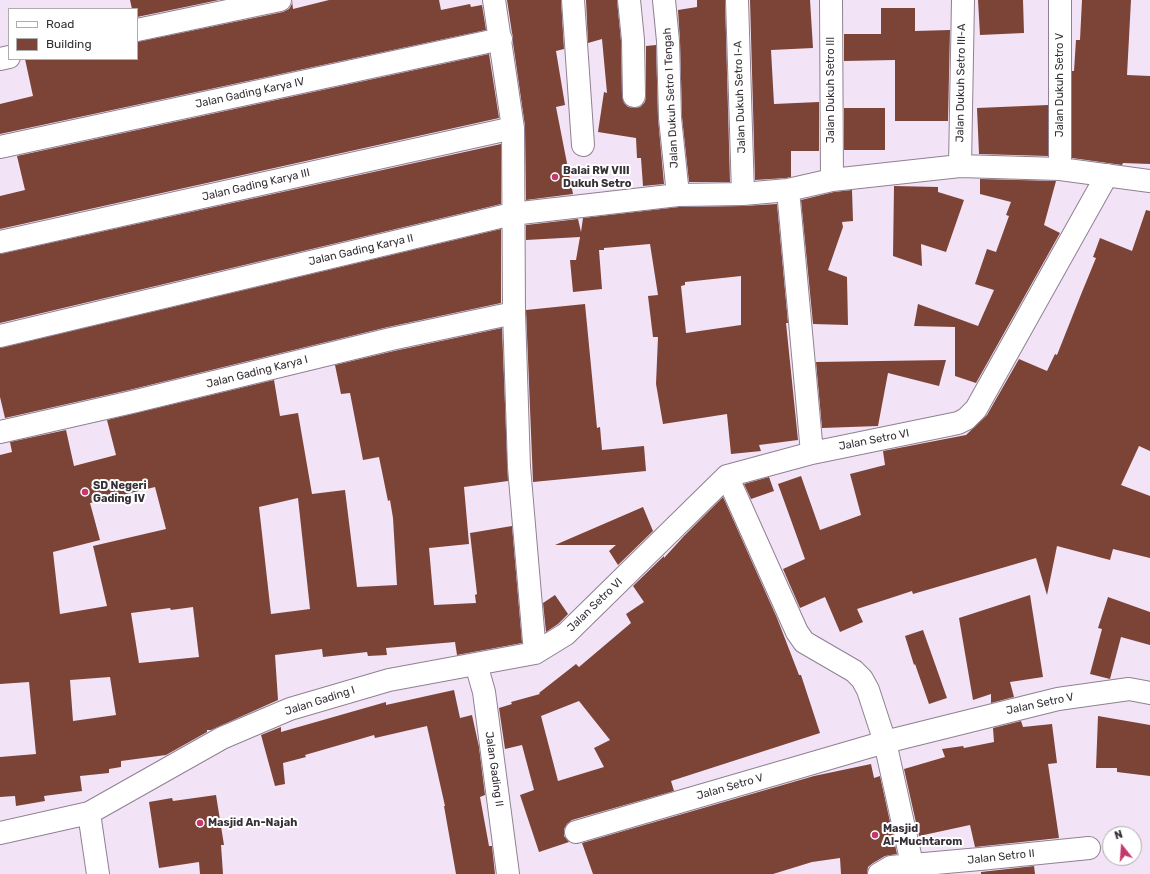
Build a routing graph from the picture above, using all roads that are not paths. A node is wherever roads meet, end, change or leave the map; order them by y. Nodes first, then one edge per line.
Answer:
1 (280, 0) edge
2 (494, 0) edge
3 (573, 0) edge
4 (629, 0) edge
5 (664, 0) edge
6 (737, 0) edge
7 (831, 0) edge
8 (963, 0) edge
9 (1060, 0) edge
10 (138, 30) edge
11 (500, 39) junction
12 (634, 96) dead end
13 (513, 128) junction
14 (583, 145) dead end
15 (0, 147) edge
16 (960, 166) junction
17 (1060, 169) junction
18 (1107, 175) junction
19 (832, 180) junction
20 (1150, 181) edge
21 (788, 190) junction
22 (742, 194) junction
23 (678, 195) junction
24 (512, 214) junction
25 (0, 242) edge
26 (514, 313) junction
27 (0, 336) edge
28 (0, 432) edge
29 (812, 453) junction
30 (727, 476) junction
31 (566, 634) joint
32 (535, 653) junction
33 (476, 664) junction
34 (1150, 693) edge
35 (885, 742) junction
36 (89, 813) junction
37 (576, 832) dead end
38 (0, 833) edge
39 (1089, 848) dead end
40 (912, 864) junction
41 (98, 874) edge
42 (508, 874) edge
43 (879, 874) edge

1 - 10 street
2 - 11 street
3 - 14 street
4 - 12 street
5 - 23 street, Jalan Dukuh Setro I Tengah
6 - 22 street, Jalan Dukuh Setro I-A
7 - 19 street, Jalan Dukuh Setro III
8 - 16 street, Jalan Dukuh Setro III-A
9 - 17 street, Jalan Dukuh Setro V
11 - 13 street
11 - 15 street, Jalan Gading Karya IV
13 - 24 street
13 - 25 street, Jalan Gading Karya III
16 - 17 street, Jalan Gading Karya II
16 - 19 street, Jalan Gading Karya II
17 - 18 street, Jalan Gading Karya II
18 - 20 street, Jalan Gading Karya II
18 - 29 street, Jalan Setro VI
19 - 21 street, Jalan Gading Karya II
21 - 22 street, Jalan Gading Karya II
21 - 29 street
22 - 23 street, Jalan Gading Karya II
23 - 24 street, Jalan Gading Karya II
24 - 26 street
24 - 27 street, Jalan Gading Karya II
26 - 28 street, Jalan Gading Karya I
26 - 32 street
29 - 30 street, Jalan Setro VI
30 - 31 street, Jalan Setro VI
30 - 35 street
31 - 32 street, Jalan Gading I
32 - 33 street, Jalan Gading I
33 - 36 street, Jalan Gading I
33 - 42 street, Jalan Gading II
34 - 35 street, Jalan Setro V
35 - 37 street, Jalan Setro V
35 - 40 street
36 - 38 street, Jalan Gading I
36 - 41 street
39 - 40 street, Jalan Setro II
40 - 43 street, Jalan Setro II

